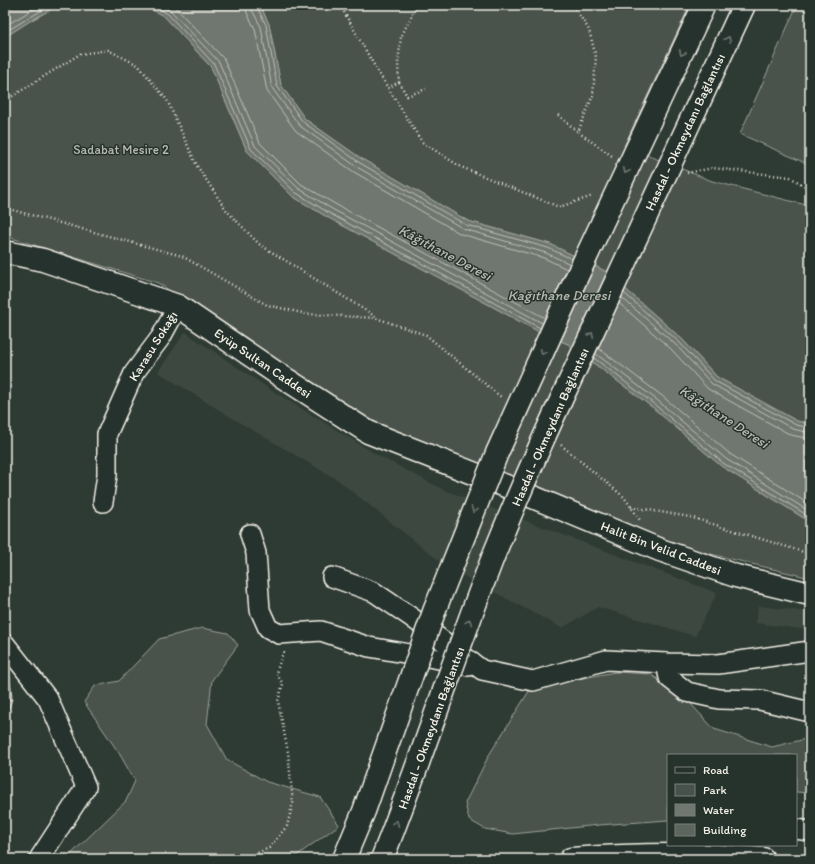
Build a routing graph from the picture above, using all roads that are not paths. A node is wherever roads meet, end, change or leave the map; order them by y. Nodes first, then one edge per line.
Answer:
1 (704, 5) edge
2 (744, 5) edge
3 (5, 252) edge
4 (178, 306) junction
5 (516, 490) joint
6 (103, 502) dead end
7 (250, 534) dead end
8 (332, 577) dead end
9 (810, 594) edge
10 (5, 644) edge
11 (810, 650) edge
12 (666, 663) junction
13 (482, 670) junction
14 (810, 712) edge
15 (797, 829) edge
16 (810, 831) edge
17 (39, 859) edge
18 (344, 859) edge
19 (382, 859) edge
20 (571, 859) edge
21 (763, 859) edge

1 -> 18 main road, bridge
19 -> 2 main road, Hasdal - Okmeydanı Bağlantısı, bridge
3 - 4 main road, Eyüp Sultan Caddesi
4 - 5 main road, Eyüp Sultan Caddesi
4 - 6 street, Karasu Sokağı
5 - 9 main road, Halit Bin Velid Caddesi
7 - 13 street
8 - 13 street
10 - 17 street
11 - 12 street
12 - 13 street
12 - 14 street
15 - 16 street
20 - 21 main road

